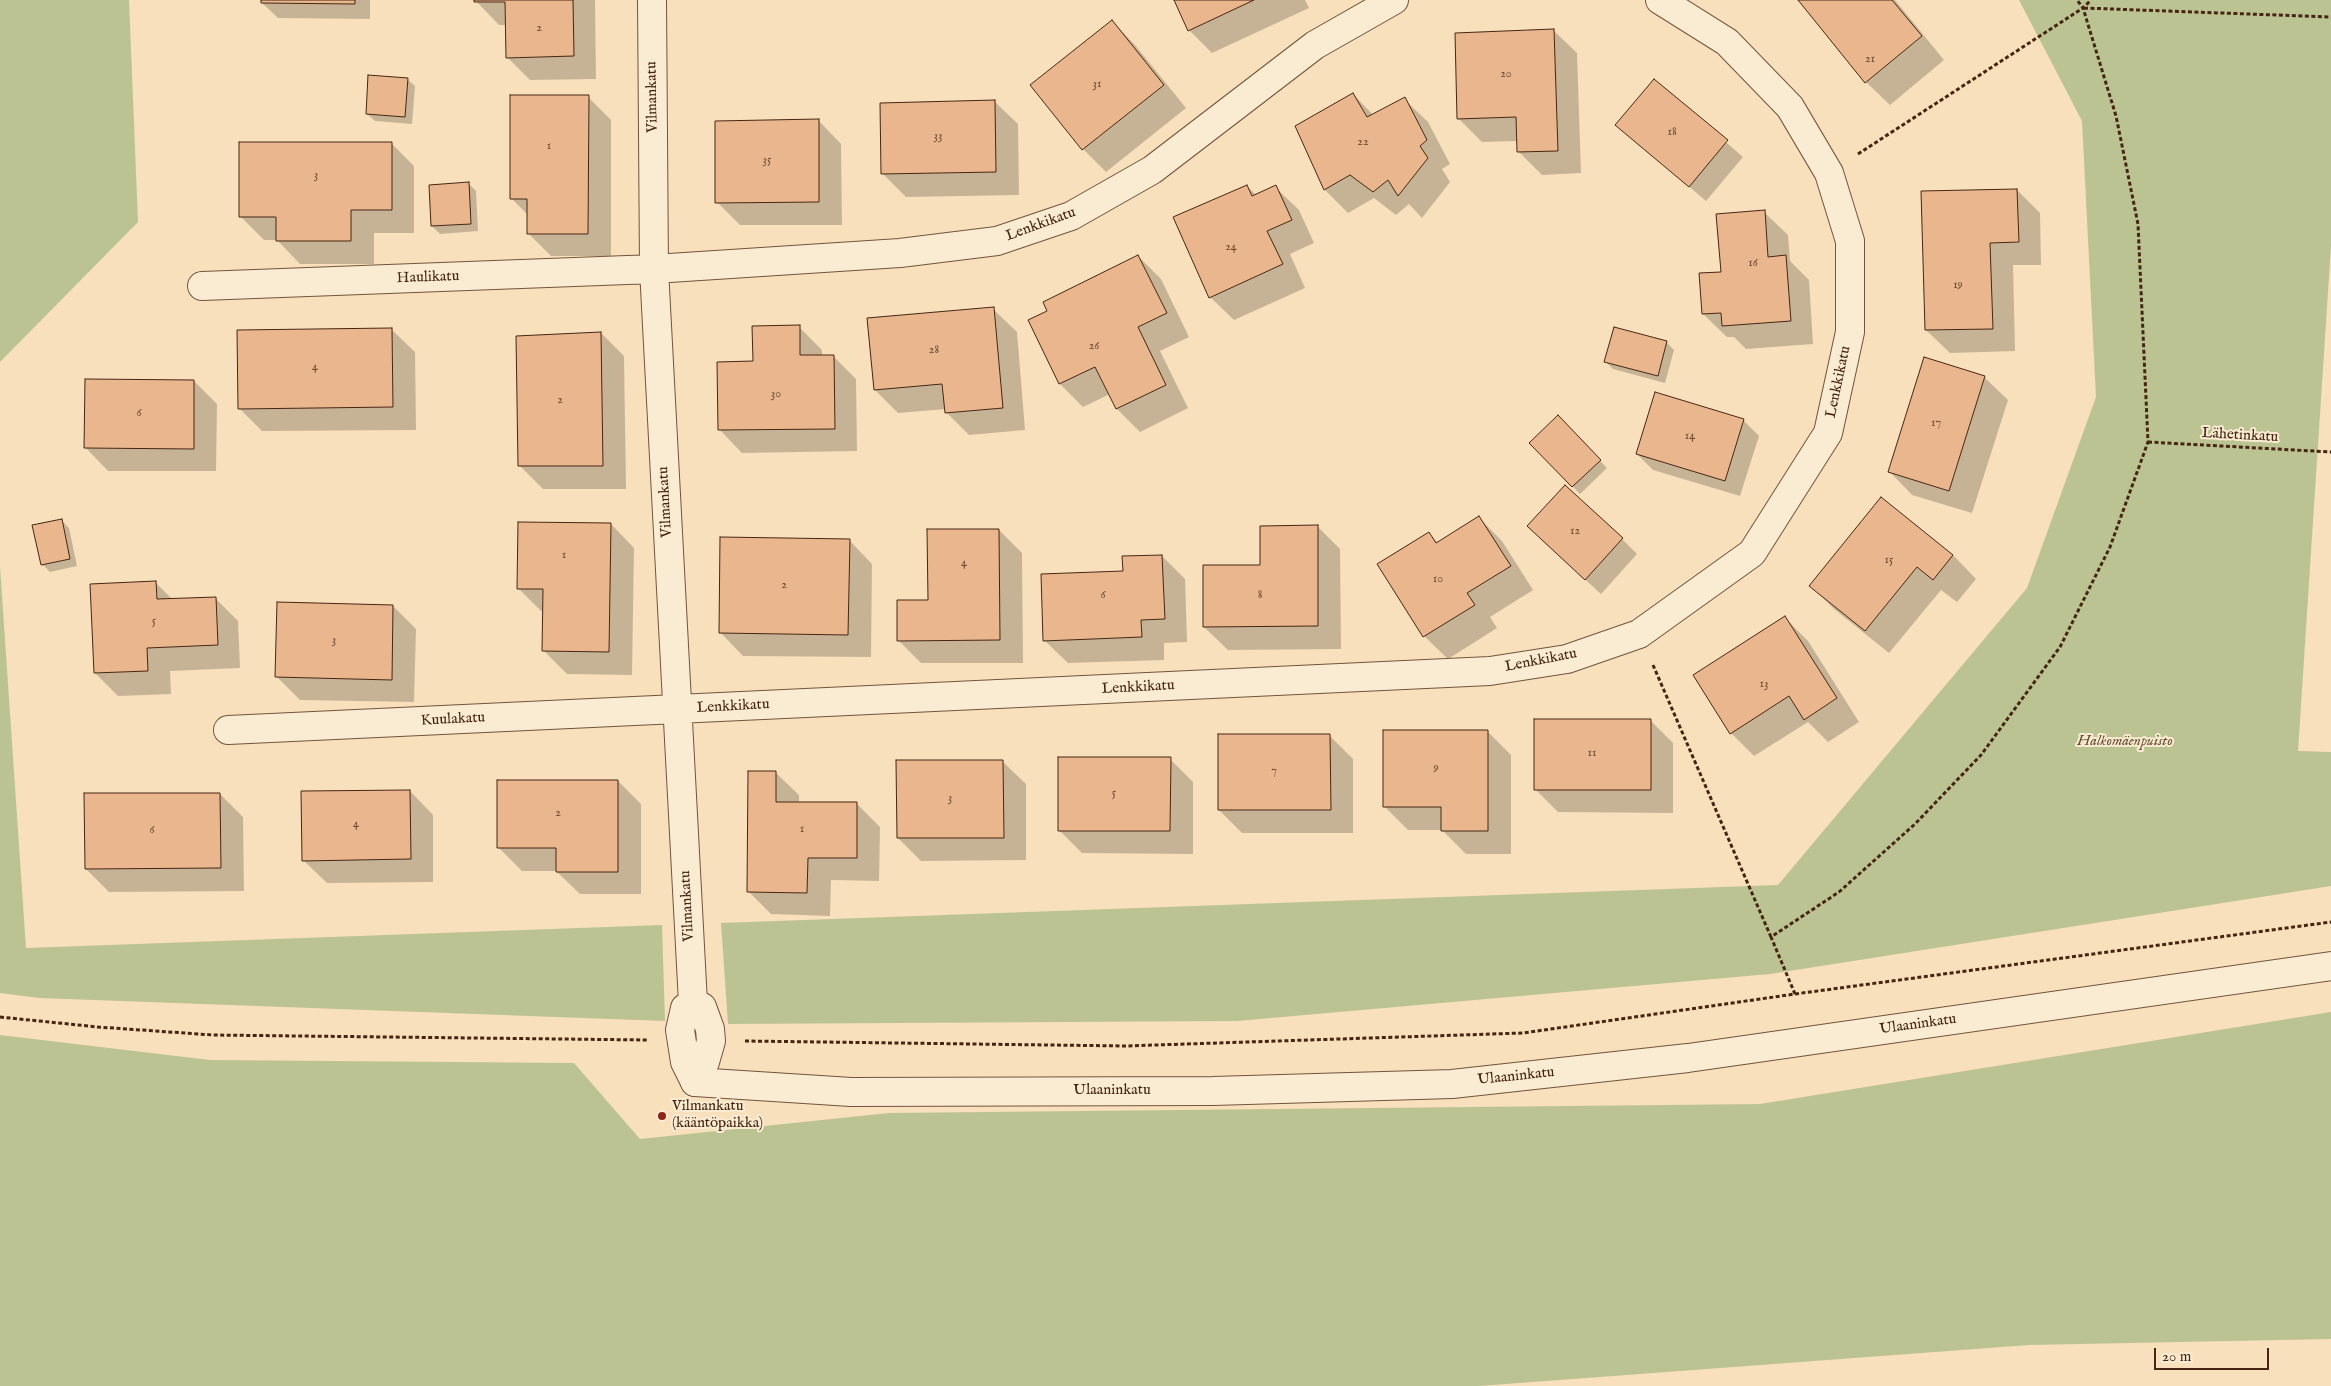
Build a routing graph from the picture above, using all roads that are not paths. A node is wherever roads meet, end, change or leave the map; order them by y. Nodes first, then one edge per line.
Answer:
1 (652, 0) edge
2 (1394, 0) edge
3 (1660, 0) edge
4 (654, 270) junction
5 (202, 286) dead end
6 (678, 710) junction
7 (228, 730) dead end
8 (2331, 966) edge
9 (693, 1003) junction
10 (694, 1082) junction

1 - 4 street, Vilmankatu
2 - 4 street, Lenkkikatu
3 - 6 street, Lenkkikatu
4 - 5 street, Haulikatu
4 - 6 street, Vilmankatu
6 - 7 street, Kuulakatu
6 - 9 street, Vilmankatu
8 - 10 street, Ulaaninkatu
9 - 10 street
9 - 10 street

